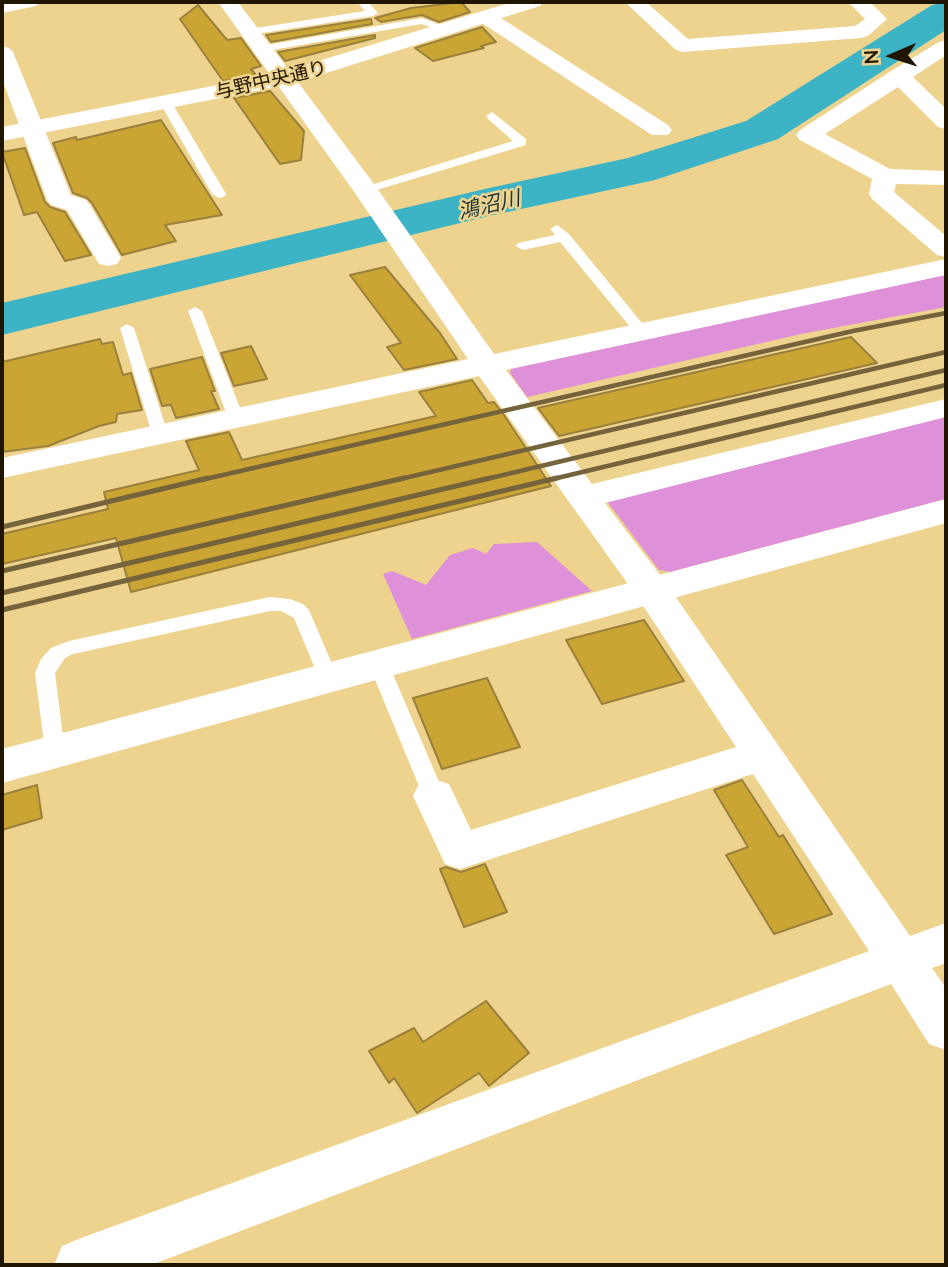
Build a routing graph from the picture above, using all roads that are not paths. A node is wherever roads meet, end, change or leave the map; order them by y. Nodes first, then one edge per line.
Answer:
1 (29, 2) edge
2 (228, 2) edge
3 (362, 2) edge
4 (534, 2) edge
5 (635, 2) edge
6 (858, 2) edge
7 (2, 7) edge
8 (488, 11) edge
9 (446, 29) junction
10 (255, 41) junction
11 (946, 46) edge
12 (2, 52) edge
13 (899, 76) junction
14 (283, 79) junction
15 (166, 103) junction
16 (492, 116) dead end
17 (946, 122) edge
18 (31, 129) junction
19 (660, 130) dead end
20 (2, 134) edge
21 (885, 176) junction
22 (946, 178) edge
23 (219, 194) dead end
24 (371, 197) junction
25 (523, 246) dead end
26 (946, 248) edge
27 (108, 258) dead end
28 (946, 267) edge
29 (195, 310) dead end
30 (127, 328) dead end
31 (642, 331) junction
32 (486, 364) junction
33 (946, 408) edge
34 (236, 418) junction
35 (160, 434) junction
36 (2, 468) edge
37 (584, 497) junction
38 (946, 511) edge
39 (652, 589) junction
40 (379, 665) junction
41 (328, 678) junction
42 (55, 752) junction
43 (763, 755) junction
44 (2, 766) edge
45 (434, 796) joint
46 (946, 943) edge
47 (900, 959) junction
48 (946, 1028) edge
49 (81, 1265) edge

1 - 7 street
2 - 10 street
3 - 10 lane
4 - 8 street, 与野中央通り
5 - 6 street
8 - 9 street, 与野中央通り
8 - 19 street
9 - 10 lane
9 - 14 street, 与野中央通り
10 - 14 street
11 - 13 street
12 - 18 street
13 - 17 street
13 - 21 street
14 - 15 street, 与野中央通り
14 - 24 street
15 - 18 street, 与野中央通り
15 - 23 lane
16 - 24 lane
18 - 20 street, 与野中央通り
18 - 27 street
21 - 22 street
21 - 26 street
24 - 32 street
25 - 31 lane
28 - 31 street
29 - 34 lane
30 - 35 lane
31 - 32 street
32 - 34 street
32 - 37 street
33 - 37 street
34 - 35 street
35 - 36 street
37 - 39 street
38 - 39 street
39 - 40 street
39 - 43 street
40 - 41 street
40 - 45 lane
41 - 42 street
41 - 42 lane
42 - 44 street
43 - 45 street
43 - 47 street
46 - 47 street
47 - 48 street
47 - 49 street

